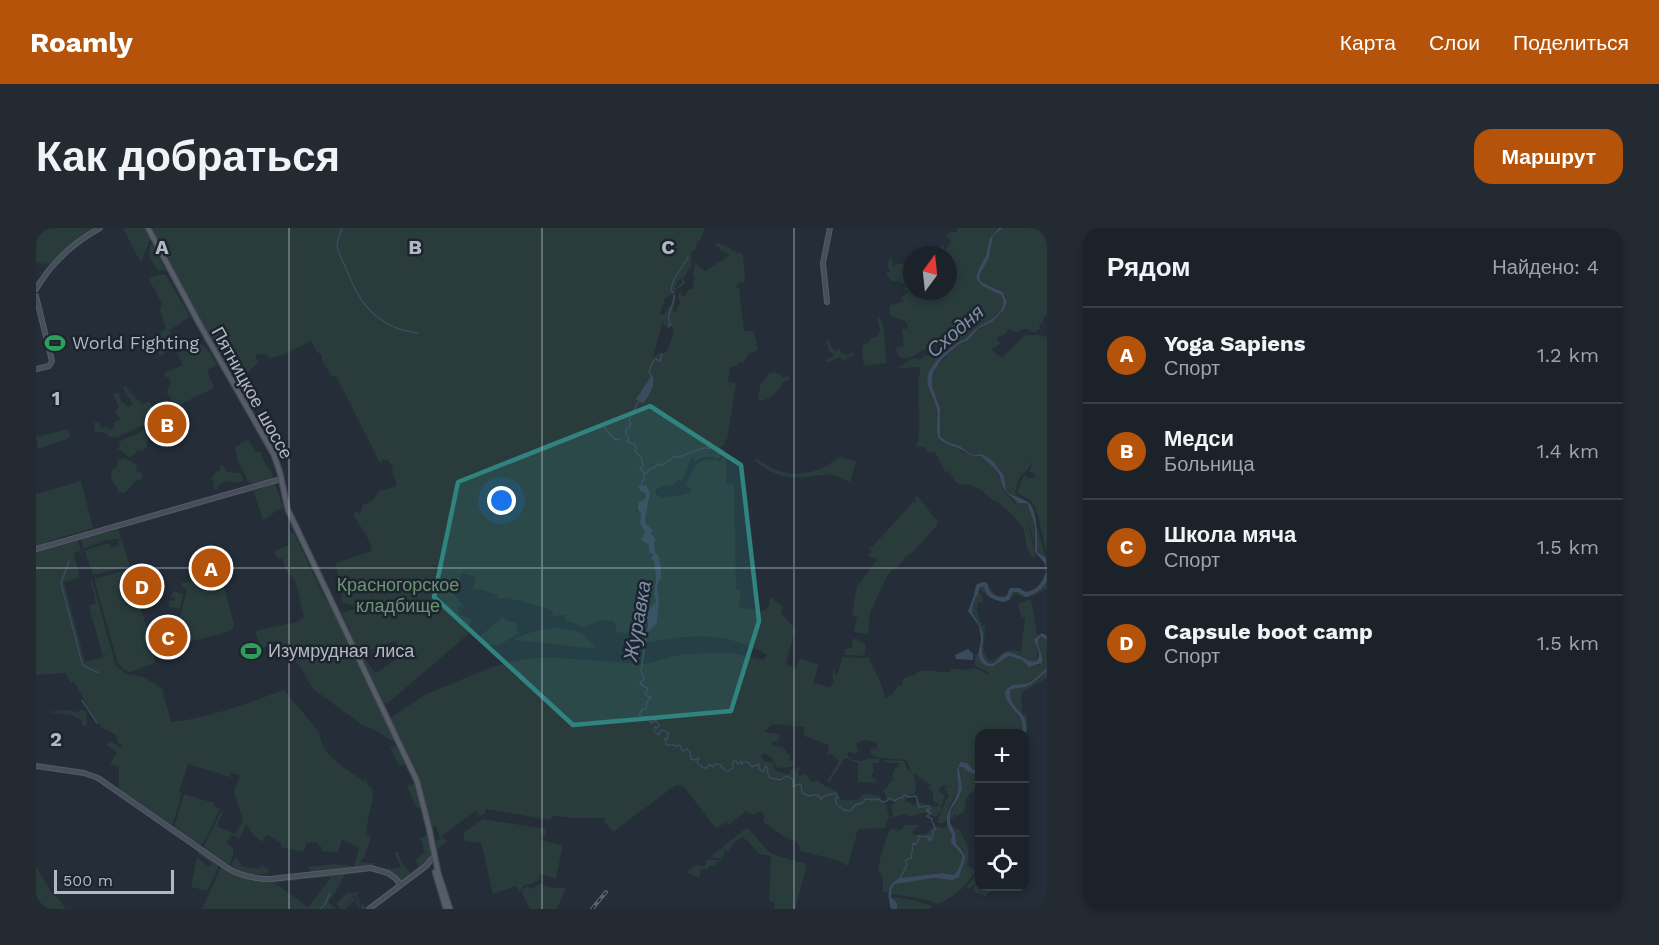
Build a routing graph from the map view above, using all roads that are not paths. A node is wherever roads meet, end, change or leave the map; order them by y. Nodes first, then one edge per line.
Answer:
1 (100, 228) edge
2 (147, 228) edge
3 (830, 228) edge
4 (36, 289) edge
5 (36, 296) edge
6 (827, 302) dead end
7 (36, 369) edge
8 (280, 479) junction
9 (36, 549) edge
10 (36, 766) edge
11 (434, 860) junction
12 (424, 867) junction
13 (436, 875) junction
14 (401, 885) junction
15 (369, 909) edge
16 (448, 909) edge

1 - 4 street
2 - 8 main road, Пятницкое шоссе
3 - 6 street
5 - 7 street
8 - 9 street
8 - 11 main road, Пятницкое шоссе
10 - 14 street
11 - 12 street
11 - 13 main road, Пятницкое шоссе
11 - 16 main road, Пятницкое шоссе
12 - 13 street
12 - 14 street
13 - 16 main road, Пятницкое шоссе
14 - 15 street

